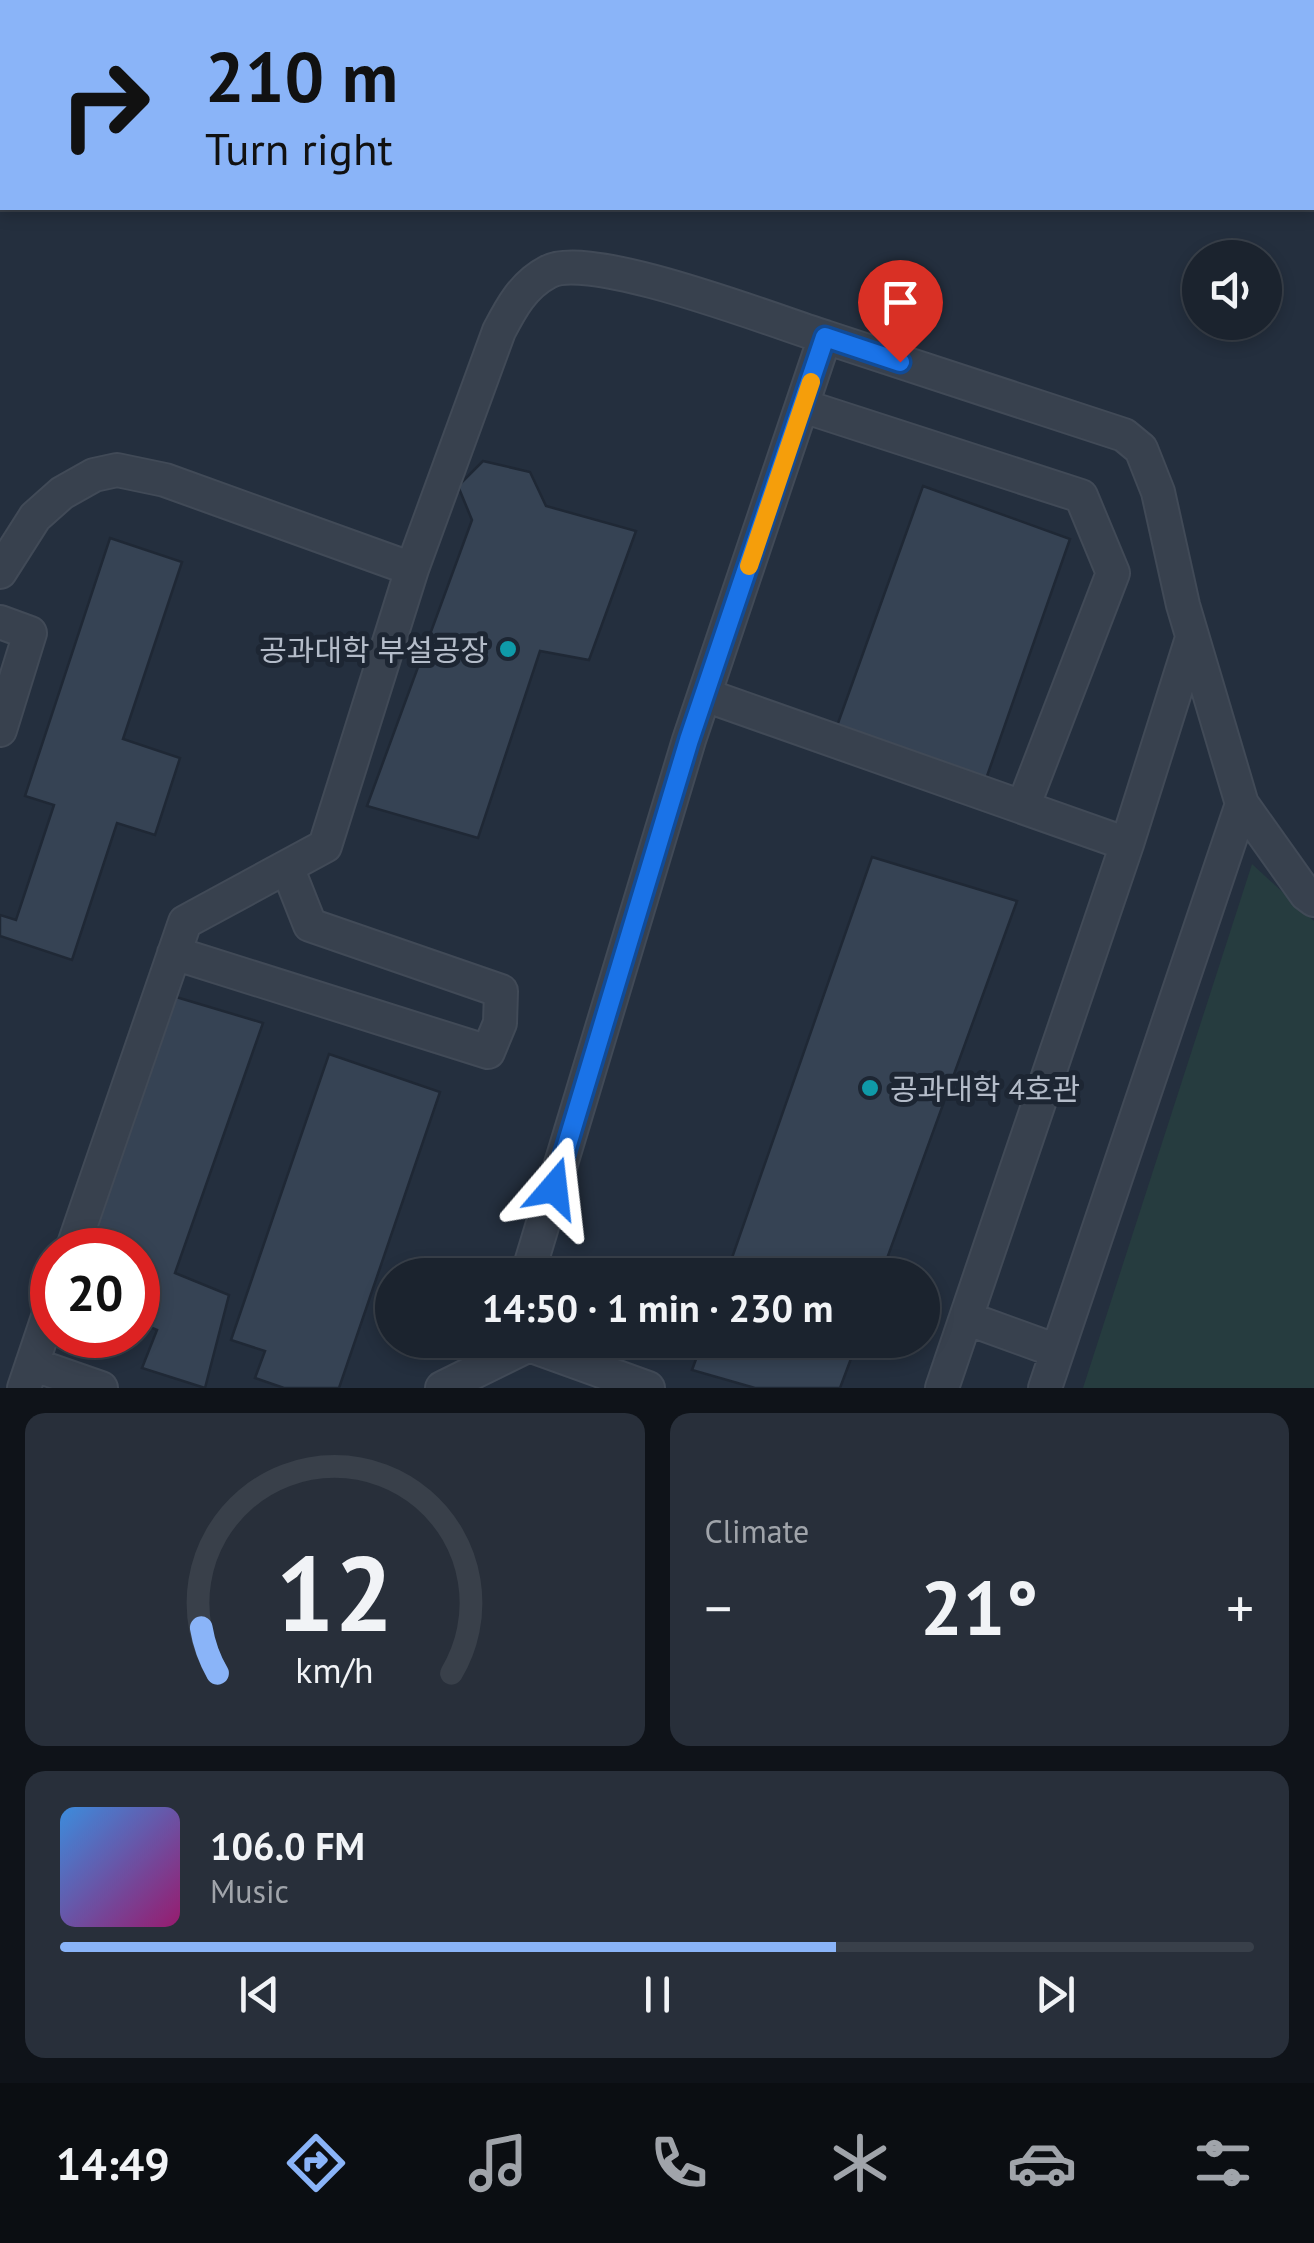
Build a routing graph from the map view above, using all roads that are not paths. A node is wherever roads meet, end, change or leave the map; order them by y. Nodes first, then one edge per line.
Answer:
1 (825, 337) junction
2 (804, 406) junction
3 (412, 569) junction
4 (0, 572) edge
5 (0, 622) edge
6 (1192, 638) junction
7 (6, 693) edge
8 (705, 694) junction
9 (0, 730) edge
10 (1242, 804) junction
11 (1022, 807) junction
12 (1127, 844) junction
13 (287, 867) junction
14 (1314, 900) edge
15 (174, 953) junction
16 (80, 1228) edge
17 (534, 1258) edge
18 (966, 1318) junction
19 (1057, 1351) junction
20 (499, 1358) edge
21 (571, 1358) edge
22 (28, 1376) edge
23 (101, 1388) edge
24 (442, 1388) edge
25 (648, 1388) edge
26 (942, 1388) edge
27 (1045, 1388) edge

1 - 2 lane
1 - 3 lane
1 - 6 lane
2 - 8 lane
2 - 11 lane
3 - 4 lane
3 - 13 lane
5 - 7 lane
6 - 10 lane
6 - 12 lane
7 - 9 lane
8 - 11 lane
8 - 17 lane
10 - 14 lane
10 - 19 lane
11 - 12 lane
12 - 18 lane
13 - 15 lane
13 - 15 lane
15 - 16 lane
18 - 19 lane
18 - 26 lane
19 - 27 lane
20 - 24 lane
21 - 25 lane
22 - 23 lane

